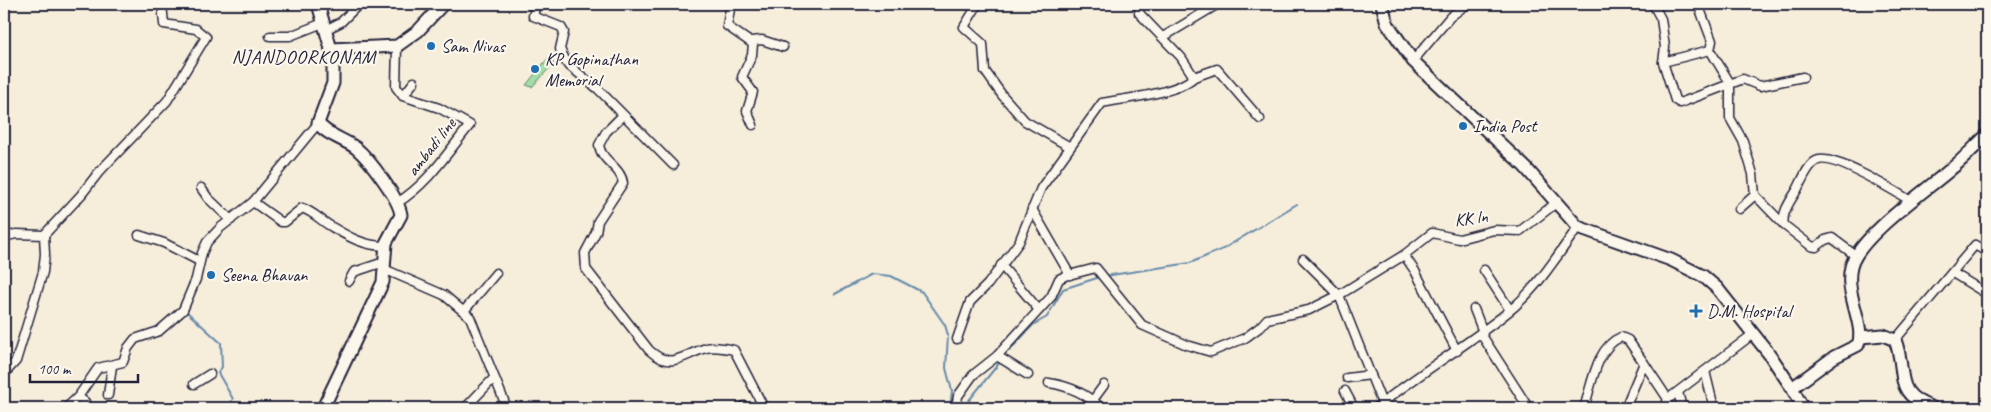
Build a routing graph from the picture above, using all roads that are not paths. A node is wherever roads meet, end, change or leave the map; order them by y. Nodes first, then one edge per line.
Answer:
1 (162, 4) edge
2 (318, 4) edge
3 (359, 4) edge
4 (443, 4) edge
5 (536, 4) edge
6 (731, 4) edge
7 (978, 4) edge
8 (1140, 4) edge
9 (1218, 4) edge
10 (1382, 4) edge
11 (1467, 4) edge
12 (1653, 4) edge
13 (1698, 4) edge
14 (324, 27) junction
15 (270, 36) dead end
16 (1163, 37) junction
17 (751, 41) junction
18 (397, 46) junction
19 (783, 47) dead end
20 (331, 49) junction
21 (1710, 50) junction
22 (1413, 61) junction
23 (1663, 62) junction
24 (1194, 77) junction
25 (1803, 77) dead end
26 (414, 82) dead end
27 (1730, 84) junction
28 (403, 96) junction
29 (622, 116) junction
30 (1260, 118) dead end
31 (320, 125) junction
32 (753, 125) dead end
33 (1987, 135) edge
34 (1070, 148) junction
35 (673, 165) dead end
36 (201, 188) dead end
37 (1756, 195) junction
38 (1911, 201) junction
39 (254, 202) junction
40 (397, 203) junction
41 (1556, 203) junction
42 (1032, 208) junction
43 (1739, 209) dead end
44 (231, 220) junction
45 (1784, 225) junction
46 (1578, 227) junction
47 (44, 235) junction
48 (139, 235) dead end
49 (4, 237) edge
50 (386, 246) junction
51 (1987, 252) edge
52 (1404, 255) junction
53 (1856, 256) junction
54 (1303, 259) dead end
55 (199, 261) junction
56 (384, 265) junction
57 (1001, 265) junction
58 (1484, 270) dead end
59 (496, 272) dead end
60 (1953, 273) junction
61 (1070, 275) junction
62 (349, 281) dead end
63 (1987, 294) edge
64 (1339, 295) junction
65 (1474, 309) dead end
66 (1039, 310) junction
67 (1510, 310) junction
68 (464, 312) junction
69 (1482, 333) junction
70 (1753, 334) junction
71 (1861, 337) junction
72 (957, 339) dead end
73 (1894, 340) junction
74 (1457, 351) junction
75 (997, 356) junction
76 (1644, 363) junction
77 (112, 366) junction
78 (1705, 372) junction
79 (4, 374) edge
80 (210, 374) dead end
81 (1028, 375) dead end
82 (1371, 375) junction
83 (494, 378) junction
84 (1347, 378) dead end
85 (1049, 383) dead end
86 (194, 384) dead end
87 (1104, 385) dead end
88 (1792, 388) junction
89 (1345, 391) dead end
90 (1678, 392) junction
91 (108, 395) dead end
92 (78, 397) junction
93 (1668, 399) junction
94 (1093, 400) junction
95 (1526, 404) dead end
96 (1380, 406) edge
97 (66, 408) edge
98 (84, 408) edge
99 (323, 408) edge
100 (465, 408) edge
101 (508, 408) edge
102 (764, 408) edge
103 (956, 408) edge
104 (1101, 408) edge
105 (1354, 408) edge
106 (1584, 408) edge
107 (1625, 408) edge
108 (1665, 408) edge
109 (1682, 408) edge
110 (1714, 408) edge
111 (1802, 408) edge
112 (1933, 408) edge

1 - 47 street
2 - 14 main road
3 - 14 street
4 - 18 main road
5 - 29 street
6 - 17 street
7 - 34 street
8 - 16 street
9 - 16 street
10 - 22 main road
11 - 22 street
12 - 23 street
13 - 21 street
14 - 15 street
14 - 20 main road
16 - 24 street
17 - 19 street
17 - 32 street
18 - 20 main road
18 - 28 street
20 - 31 main road
21 - 23 street
21 - 27 street
22 - 41 main road
23 - 27 street
24 - 30 street
24 - 34 street
25 - 27 street
26 - 28 street
27 - 37 street
28 - 40 street, ambadi line
29 - 35 street
29 - 102 street
31 - 39 street
31 - 40 main road
33 - 38 main road
34 - 42 street
36 - 44 street
37 - 43 street
37 - 45 street
38 - 45 street
38 - 53 main road
39 - 44 street
39 - 50 street
40 - 50 main road
41 - 46 main road
41 - 52 street, KK ln
42 - 57 street
42 - 61 street
44 - 55 street
45 - 53 street
46 - 67 street
46 - 70 main road
47 - 49 street
47 - 79 street
48 - 55 street
50 - 56 main road
51 - 60 street
52 - 64 street, KK ln
52 - 74 street
53 - 71 main road
54 - 64 street
55 - 77 street
56 - 62 street
56 - 68 street
56 - 99 main road
57 - 66 street
57 - 72 street
58 - 67 street
59 - 68 street
60 - 63 street
60 - 73 street
61 - 64 street, KK ln
61 - 66 street
64 - 82 street
65 - 69 street
66 - 75 street
67 - 69 street
68 - 83 street
69 - 74 street
69 - 95 street
70 - 78 street
70 - 88 main road
71 - 73 main road
71 - 88 main road
73 - 112 main road
74 - 96 street
75 - 81 street
75 - 103 street
76 - 93 street
76 - 106 street
76 - 107 street
77 - 91 street
77 - 92 street
78 - 90 street
78 - 110 street
80 - 86 street
82 - 84 street
82 - 96 street
83 - 100 street
83 - 101 street
85 - 94 street
87 - 94 street
88 - 111 main road
89 - 105 street
90 - 93 street
90 - 109 street
92 - 97 street
92 - 98 street
93 - 108 street
94 - 104 street

